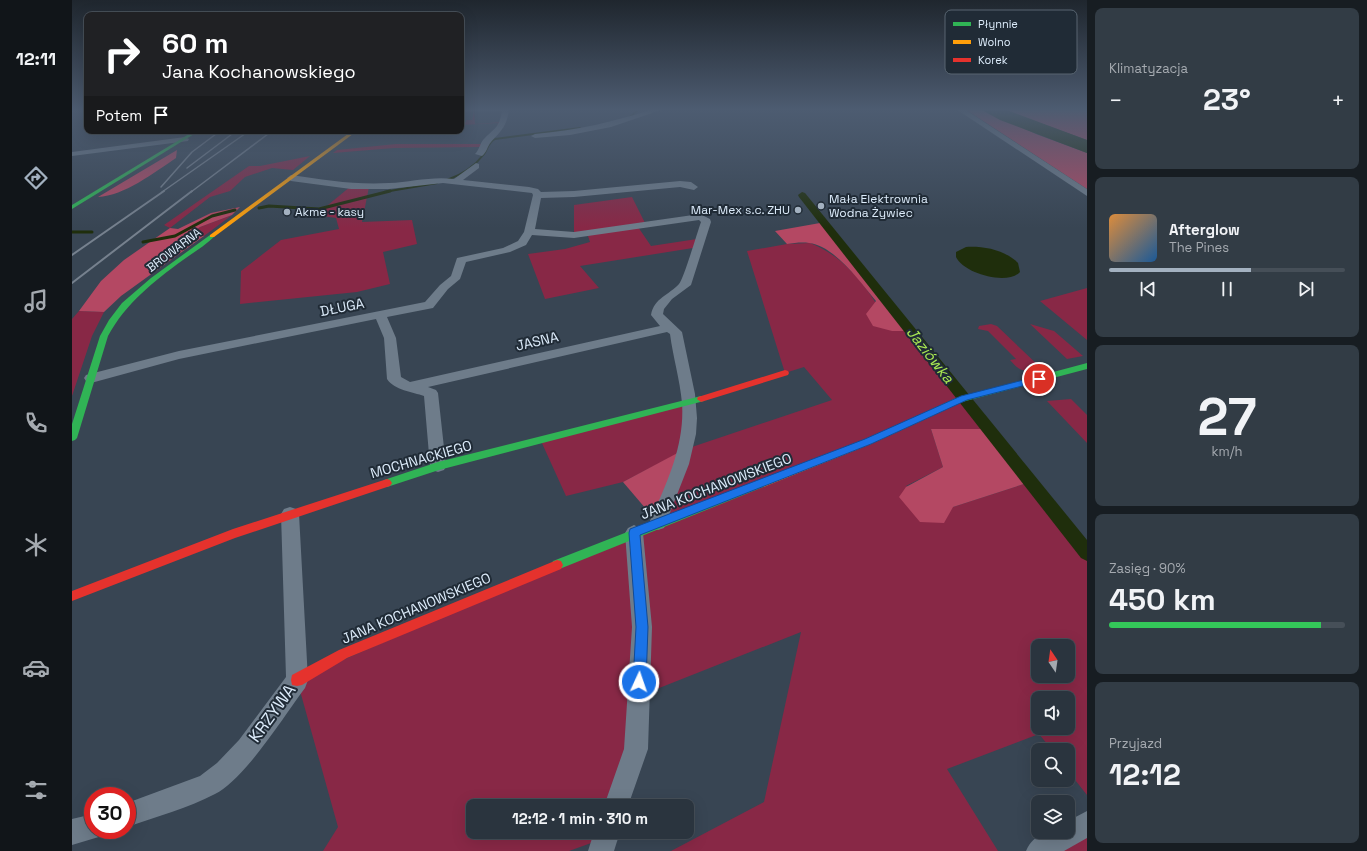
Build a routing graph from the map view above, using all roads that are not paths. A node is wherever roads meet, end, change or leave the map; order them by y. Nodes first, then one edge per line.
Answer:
1 (111, 149) edge
2 (168, 149) edge
3 (331, 149) edge
4 (483, 149) edge
5 (1020, 149) edge
6 (72, 154) edge
7 (479, 154) dead end
8 (476, 166) dead end
9 (291, 178) junction
10 (450, 181) junction
11 (694, 187) dead end
12 (1087, 193) edge
13 (539, 195) junction
14 (72, 207) edge
15 (528, 232) junction
16 (380, 315) junction
17 (669, 328) junction
18 (1087, 366) edge
19 (785, 373) dead end
20 (90, 378) junction
21 (412, 386) junction
22 (689, 403) junction
23 (72, 438) edge
24 (438, 466) junction
25 (290, 514) junction
26 (658, 523) junction
27 (634, 533) junction
28 (72, 596) edge
29 (297, 680) junction
30 (618, 799) edge
31 (136, 812) edge
32 (1087, 824) edge
33 (84, 829) edge
34 (72, 832) edge
35 (605, 839) edge
36 (601, 851) edge
37 (1039, 851) edge

1 - 6 street
2 - 14 street
3 - 9 street, BROWARNA
4 - 7 street
5 - 12 street
8 - 10 street
9 - 10 street
9 - 20 street, BROWARNA
10 - 13 street
11 - 13 street
13 - 15 street, DŁUGA
15 - 16 street, DŁUGA
15 - 17 street
16 - 20 street, DŁUGA
16 - 21 street
17 - 21 street, JASNA
17 - 22 street
18 - 26 street, JANA KOCHANOWSKIEGO
19 - 22 street, MOCHNACKIEGO
20 - 23 street, BROWARNA
21 - 24 street
22 - 24 street, MOCHNACKIEGO
22 - 26 street
24 - 25 street, MOCHNACKIEGO
25 - 28 street, MOCHNACKIEGO
25 - 29 street, KRZYWA
26 - 27 street, JANA KOCHANOWSKIEGO
27 - 29 street, JANA KOCHANOWSKIEGO
27 - 30 street
29 - 31 street, KRZYWA
32 - 37 street
33 - 34 street
35 - 36 street

